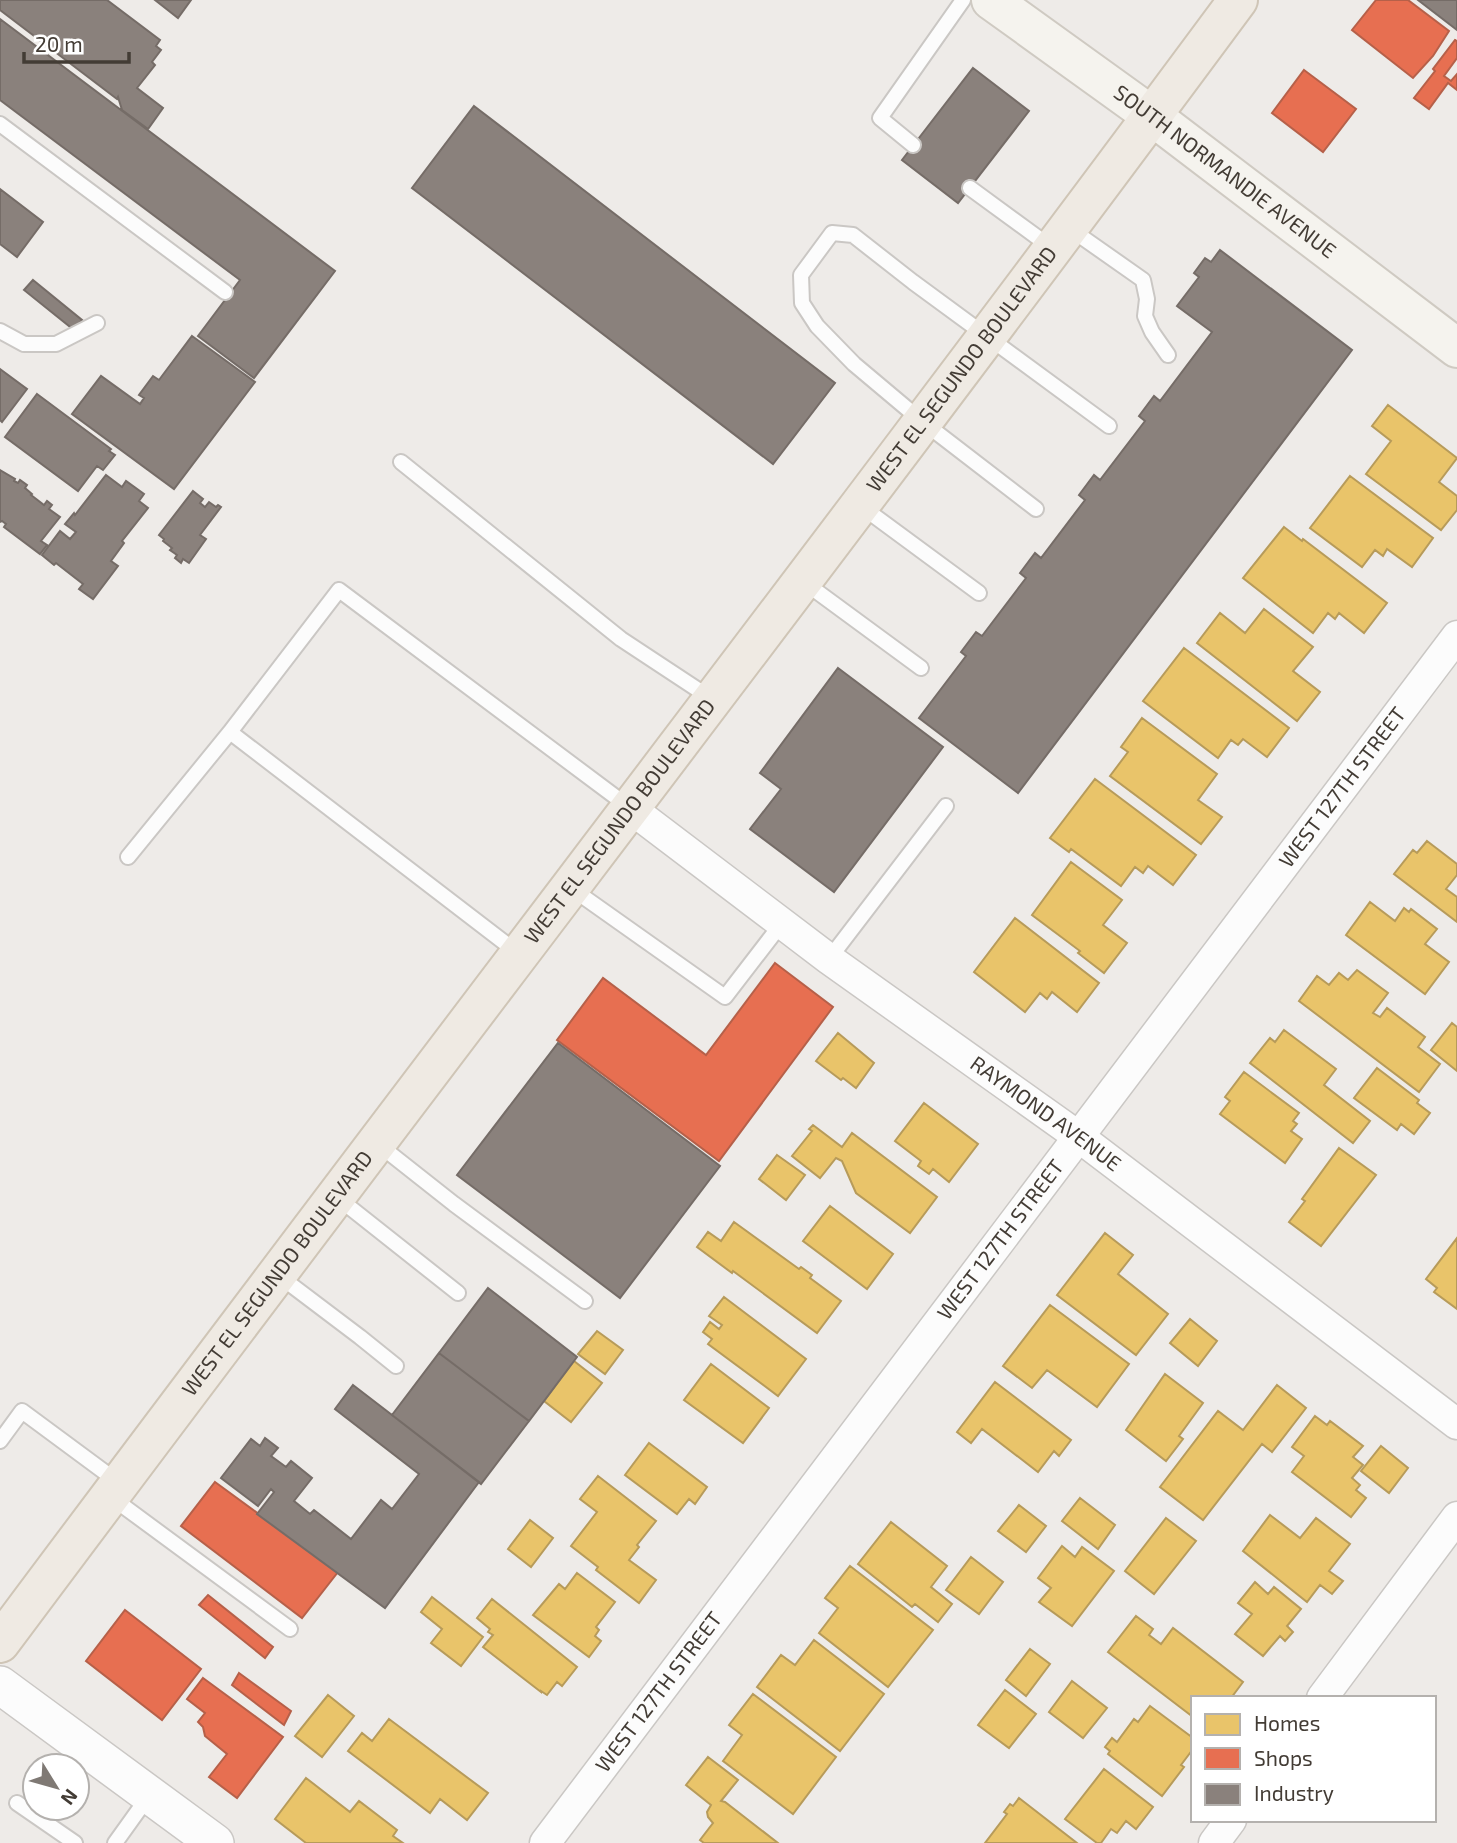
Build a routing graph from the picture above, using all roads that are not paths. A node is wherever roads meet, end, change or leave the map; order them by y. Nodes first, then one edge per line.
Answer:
1 (988, 1) edge
2 (1234, 2) edge
3 (1152, 116) junction
4 (0, 124) edge
5 (913, 145) dead end
6 (970, 188) dead end
7 (1060, 238) junction
8 (225, 292) dead end
9 (97, 323) dead end
10 (0, 331) edge
11 (987, 336) junction
12 (1457, 348) edge
13 (1168, 355) dead end
14 (923, 422) junction
15 (1109, 426) dead end
16 (401, 462) dead end
17 (860, 505) junction
18 (1036, 509) dead end
19 (803, 581) junction
20 (979, 593) dead end
21 (1457, 636) edge
22 (921, 668) dead end
23 (713, 699) junction
24 (230, 732) junction
25 (946, 806) dead end
26 (630, 808) junction
27 (128, 858) dead end
28 (570, 888) junction
29 (782, 923) junction
30 (520, 954) junction
31 (829, 959) junction
32 (1079, 1138) junction
33 (376, 1143) junction
34 (336, 1196) junction
35 (277, 1274) junction
36 (458, 1293) dead end
37 (586, 1301) dead end
38 (396, 1366) dead end
39 (1457, 1424) edge
40 (0, 1441) edge
41 (115, 1489) junction
42 (1457, 1517) edge
43 (290, 1629) dead end
44 (0, 1643) edge
45 (0, 1685) edge
46 (1323, 1696) edge
47 (149, 1795) junction
48 (17, 1803) dead end
49 (1230, 1822) edge
50 (75, 1843) edge
51 (115, 1843) edge
52 (215, 1843) edge
53 (545, 1843) edge
54 (1214, 1843) edge

1 - 3 main road, SOUTH NORMANDIE AVENUE
1 - 5 lane
2 - 3 main road, WEST EL SEGUNDO BOULEVARD
3 - 7 main road, WEST EL SEGUNDO BOULEVARD
3 - 12 main road, SOUTH NORMANDIE AVENUE
4 - 8 lane
6 - 7 lane
7 - 11 main road, WEST EL SEGUNDO BOULEVARD
7 - 13 lane
9 - 10 lane
11 - 14 main road, WEST EL SEGUNDO BOULEVARD
11 - 14 lane
11 - 15 lane
14 - 17 main road, WEST EL SEGUNDO BOULEVARD
14 - 18 lane
16 - 23 lane
17 - 19 main road, WEST EL SEGUNDO BOULEVARD
17 - 20 lane
19 - 22 lane
19 - 23 main road, WEST EL SEGUNDO BOULEVARD
21 - 32 street, WEST 127TH STREET
23 - 26 main road, WEST EL SEGUNDO BOULEVARD
24 - 26 lane
24 - 27 lane
24 - 30 lane
25 - 31 lane
26 - 28 main road, WEST EL SEGUNDO BOULEVARD
26 - 29 street, RAYMOND AVENUE
28 - 29 lane
28 - 30 main road, WEST EL SEGUNDO BOULEVARD
29 - 31 street, RAYMOND AVENUE
30 - 33 main road, WEST EL SEGUNDO BOULEVARD
31 - 32 street, RAYMOND AVENUE
32 - 39 street, RAYMOND AVENUE
32 - 53 street, WEST 127TH STREET
33 - 34 main road, WEST EL SEGUNDO BOULEVARD
33 - 37 lane
34 - 35 main road, WEST EL SEGUNDO BOULEVARD
34 - 36 lane
35 - 38 lane
35 - 41 main road, WEST EL SEGUNDO BOULEVARD
40 - 41 lane
41 - 43 lane
41 - 44 main road, WEST EL SEGUNDO BOULEVARD
42 - 46 street
45 - 47 street
47 - 51 lane
47 - 52 street
48 - 50 lane
49 - 54 street

